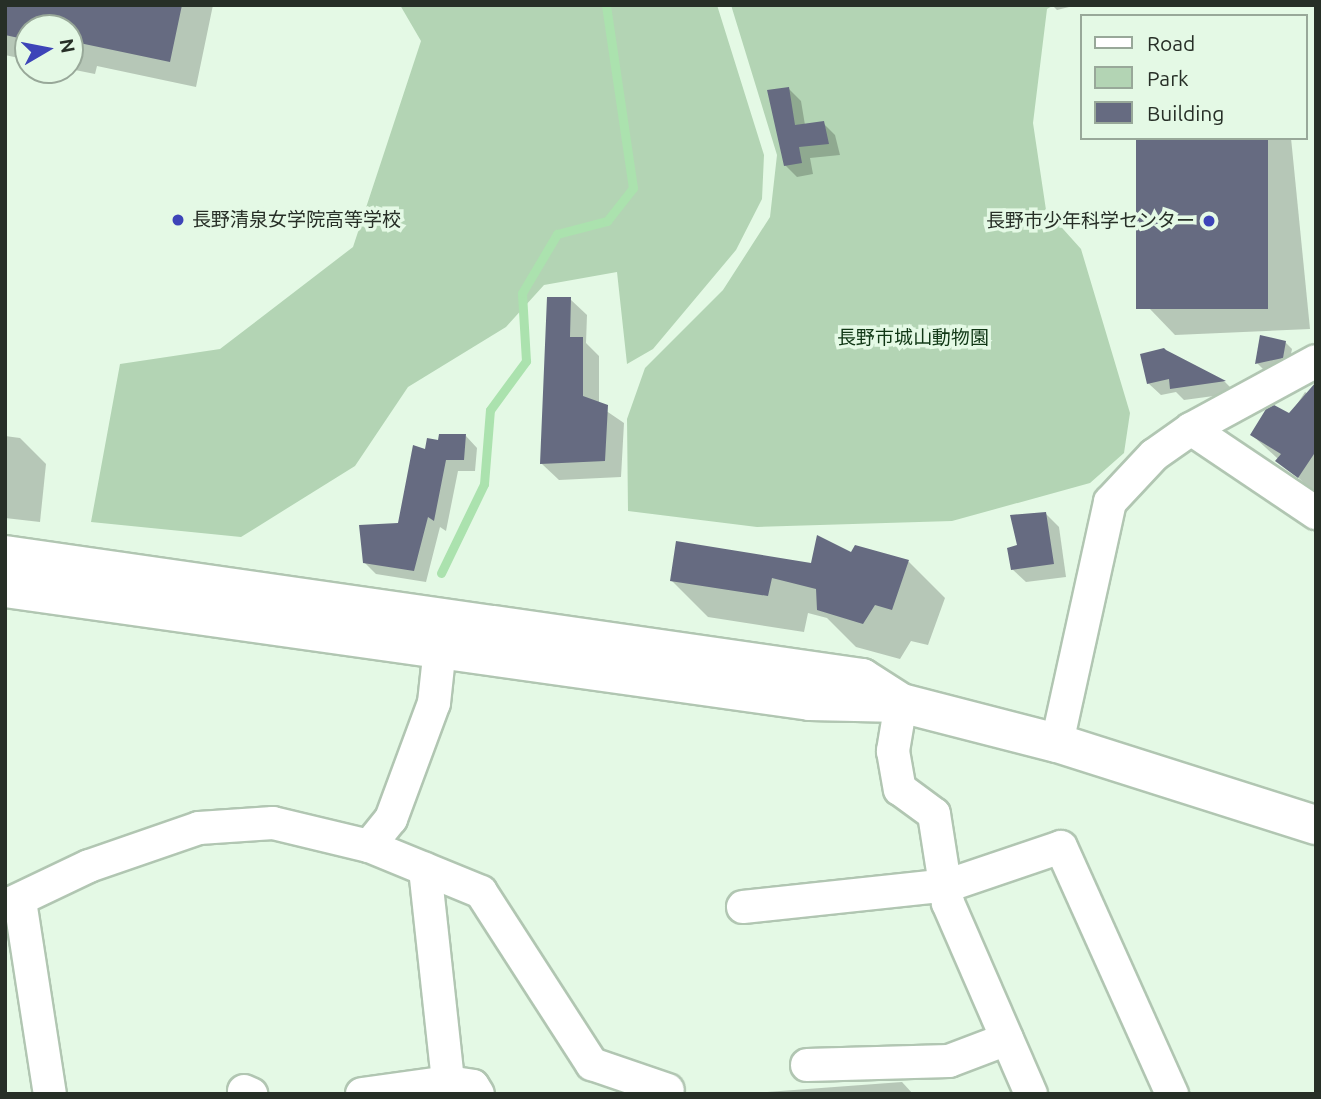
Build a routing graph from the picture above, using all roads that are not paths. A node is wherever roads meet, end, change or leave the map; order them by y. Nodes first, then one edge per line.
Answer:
1 (1316, 361) edge
2 (1191, 429) junction
3 (1316, 513) edge
4 (5, 555) edge
5 (5, 588) edge
6 (440, 648) junction
7 (901, 703) junction
8 (1057, 743) junction
9 (1316, 825) edge
10 (369, 846) junction
11 (425, 869) junction
12 (949, 886) junction
13 (12, 903) edge
14 (743, 907) dead end
15 (1007, 1040) junction
16 (807, 1065) dead end
17 (448, 1082) junction
18 (668, 1090) dead end
19 (50, 1094) edge
20 (362, 1094) edge
21 (478, 1094) edge
22 (1031, 1094) edge
23 (1172, 1094) edge

1 - 2 street
2 - 3 street
2 - 8 street
4 - 7 street
5 - 6 street
6 - 7 street
6 - 10 street
7 - 8 street
7 - 12 street
8 - 9 street
10 - 11 street
10 - 13 street
11 - 17 street
11 - 18 street
12 - 14 street
12 - 15 street
12 - 23 street
13 - 19 street
15 - 16 street
15 - 22 street
17 - 20 street
17 - 21 street

